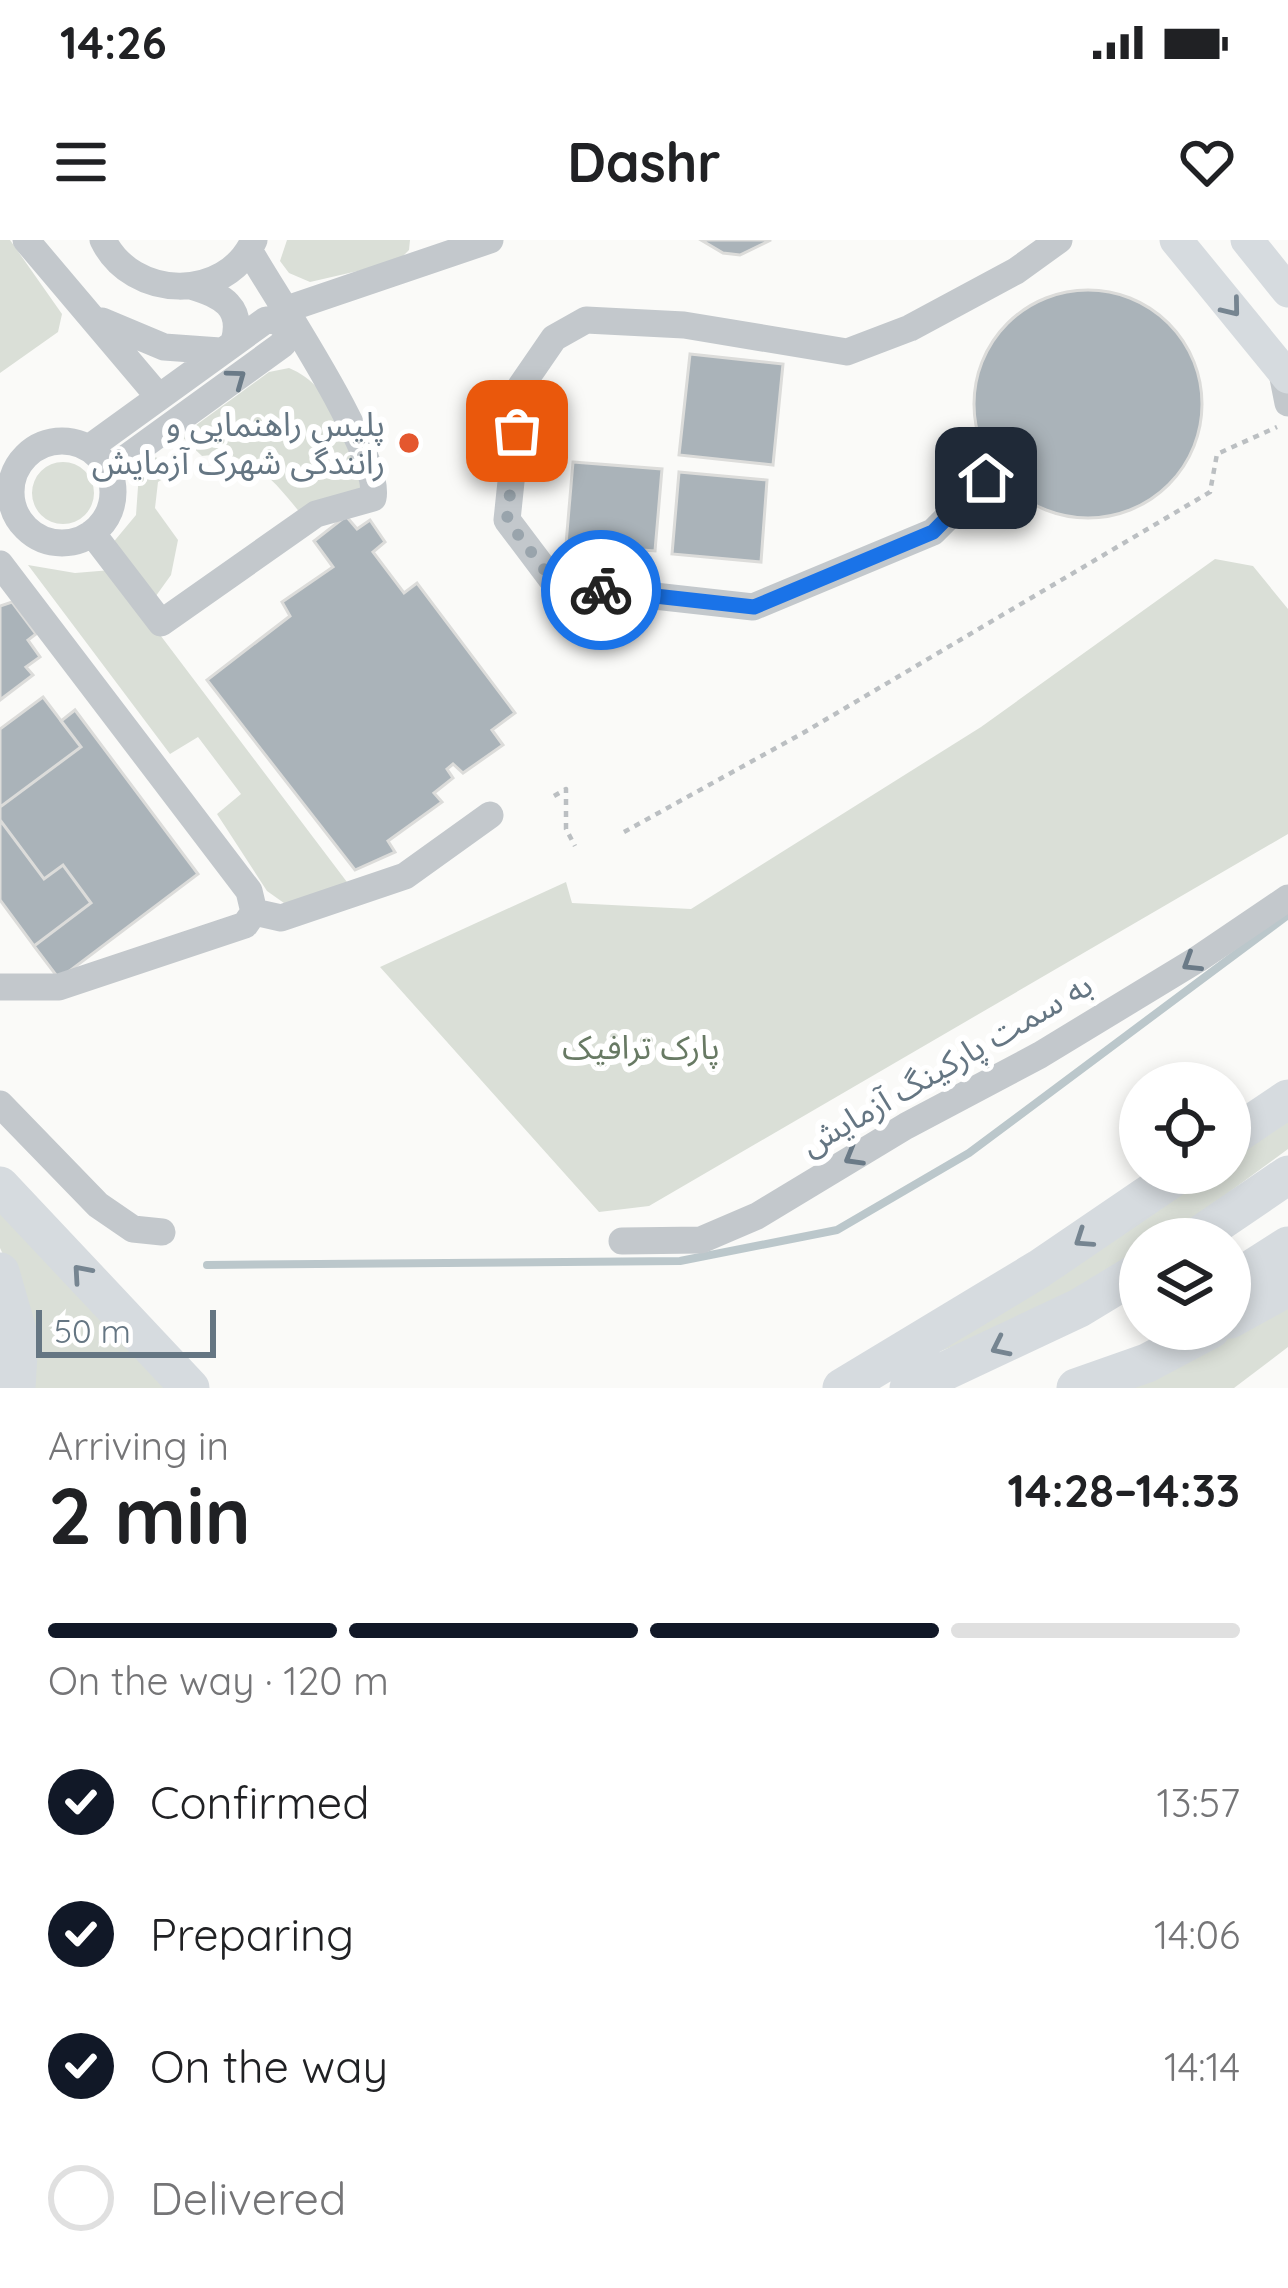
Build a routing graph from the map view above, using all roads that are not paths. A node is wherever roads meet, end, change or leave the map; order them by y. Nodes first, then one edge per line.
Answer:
1 (26, 240) edge
2 (103, 240) edge
3 (490, 240) edge
4 (1058, 240) edge
5 (1176, 240) edge
6 (1246, 240) edge
7 (251, 245) edge
8 (191, 286) junction
9 (1288, 291) edge
10 (78, 307) junction
11 (287, 316) junction
12 (227, 346) junction
13 (1284, 372) edge
14 (158, 396) junction
15 (1288, 404) edge
16 (88, 448) junction
17 (108, 471) junction
18 (986, 478) dead end
19 (7, 512) edge
20 (32, 532) junction
21 (92, 533) junction
22 (0, 560) edge
23 (490, 815) dead end
24 (1288, 898) edge
25 (254, 912) junction
26 (0, 987) edge
27 (1288, 1099) edge
28 (0, 1104) edge
29 (1251, 1124) edge
30 (1288, 1175) edge
31 (0, 1186) edge
32 (1149, 1194) edge
33 (1224, 1218) edge
34 (162, 1232) dead end
35 (622, 1241) dead end
36 (1288, 1246) edge
37 (1251, 1270) edge
38 (0, 1273) edge
39 (1119, 1284) edge
40 (1288, 1287) edge
41 (1251, 1307) edge
42 (1125, 1350) edge
43 (1171, 1350) edge
44 (16, 1388) edge
45 (190, 1388) edge
46 (842, 1388) edge
47 (909, 1388) edge
48 (1066, 1388) edge
49 (1076, 1388) edge

1 - 10 lane
2 - 8 lane
3 - 11 lane
4 - 18 lane
5 -> 13 main road
6 - 9 main road
7 - 8 lane
7 - 11 lane
8 - 12 lane
10 - 12 lane
10 - 14 lane
11 - 12 lane
17 -> 11 lane
11 - 21 lane
12 - 14 lane
13 - 15 lane
14 - 16 lane
16 - 17 lane
16 - 19 lane
17 - 21 lane
19 - 20 lane
20 - 21 lane
20 - 22 lane
22 - 25 lane
23 - 25 lane
24 -> 35 lane, به سمت پارکینگ آزمایش
25 - 26 lane
27 - 29 highway
28 - 34 lane
30 - 33 highway
45 -> 31 highway
32 -> 46 highway
36 - 37 highway
38 - 44 highway
39 -> 47 highway
40 - 41 highway
42 - 48 highway
43 - 49 highway

